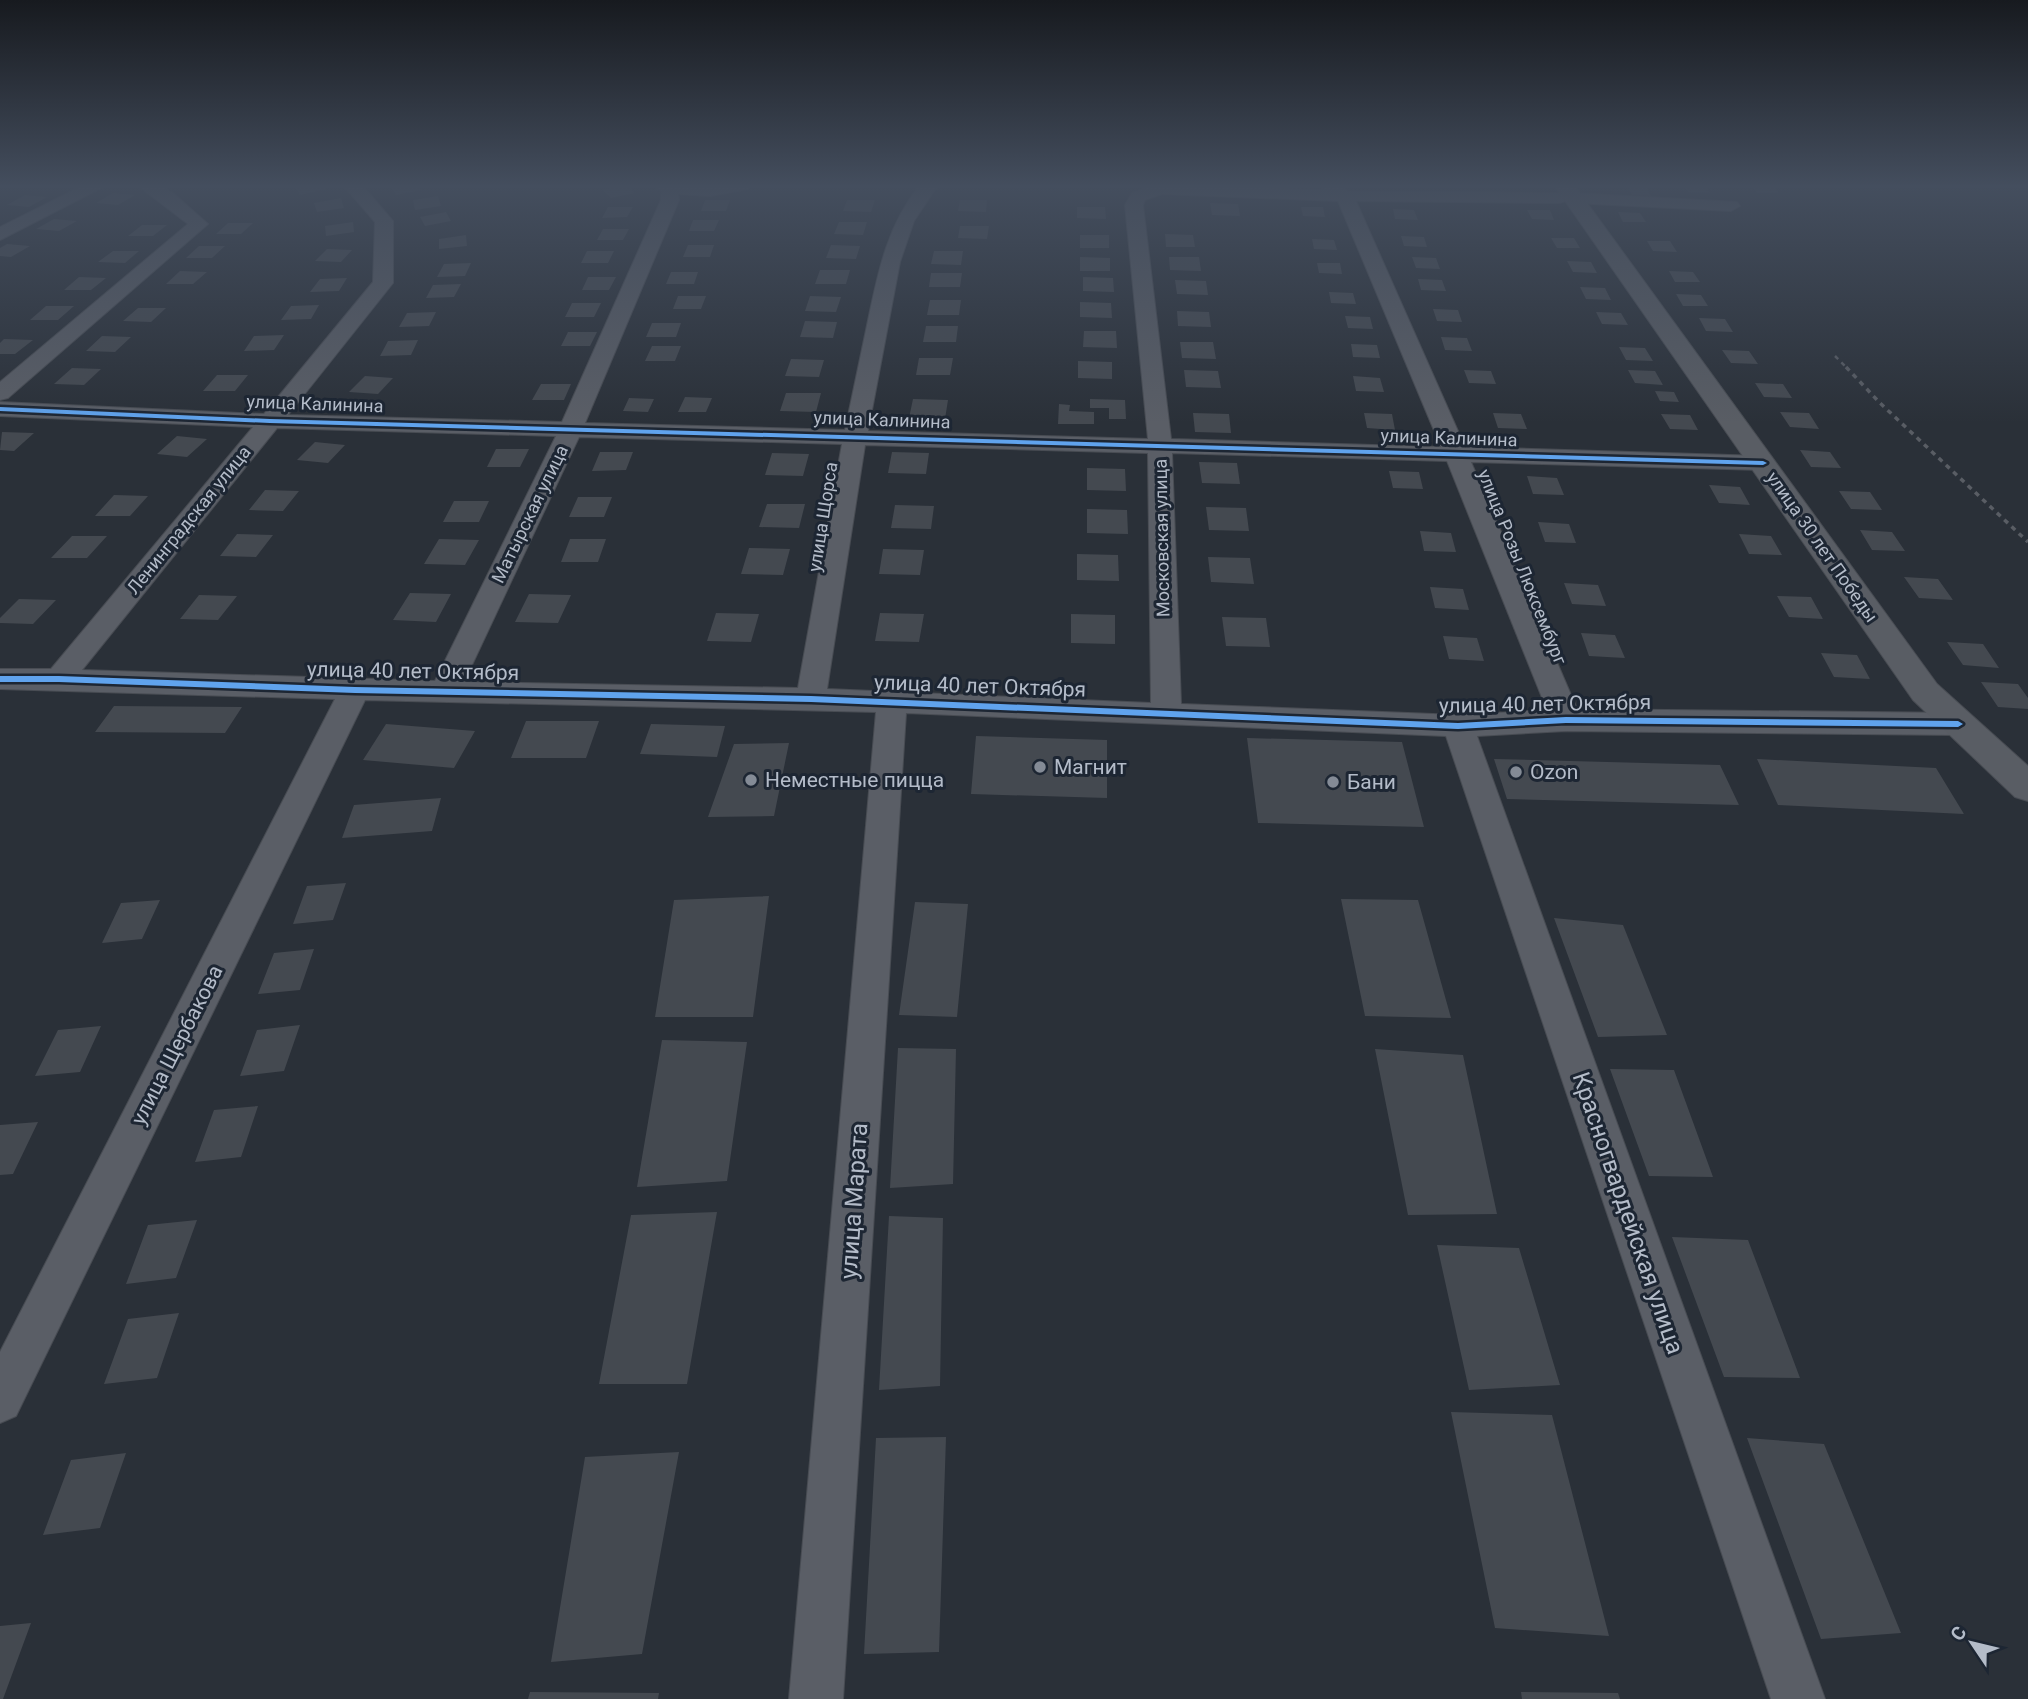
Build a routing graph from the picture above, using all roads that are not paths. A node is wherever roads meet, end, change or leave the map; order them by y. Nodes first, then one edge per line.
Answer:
1 (152, 264) edge
2 (383, 264) edge
3 (642, 264) edge
4 (891, 264) edge
5 (1140, 264) edge
6 (1369, 264) edge
7 (1617, 264) edge
8 (0, 393) edge
9 (0, 409) edge
10 (270, 421) junction
11 (572, 429) junction
12 (854, 437) junction
13 (1160, 446) junction
14 (1457, 456) junction
15 (1763, 463) junction
16 (0, 679) edge
17 (59, 679) junction
18 (355, 690) junction
19 (445, 691) junction
20 (811, 699) junction
21 (892, 703) junction
22 (1166, 712) junction
23 (1566, 720) junction
24 (1958, 724) junction
25 (1458, 726) junction
26 (2028, 787) edge
27 (0, 1400) edge
28 (816, 1699) edge
29 (1798, 1699) edge

1 - 8 street
2 - 10 street, Ленинградская улица
3 - 11 street, Матырская улица
4 - 12 street, улица Щорса
5 - 13 street, Московская улица
6 - 14 street, улица Розы Люксембург
7 - 15 main road, улица 30 лет Победы
9 - 10 street, улица Калинина
10 - 11 street, улица Калинина
10 - 17 street, Ленинградская улица
11 - 12 street, улица Калинина
11 - 19 street, Матырская улица
12 - 13 street, улица Калинина
12 - 20 street, улица Щорса
13 - 14 street, улица Калинина
13 - 22 street, Московская улица
14 - 15 street, улица Калинина
14 - 23 street, улица Розы Люксембург
15 - 24 main road, улица 30 лет Победы
16 - 17 street, улица 40 лет Октября
17 - 18 street, улица 40 лет Октября
18 - 19 street, улица 40 лет Октября
18 - 27 street, улица Щербакова
19 - 20 street, улица 40 лет Октября
20 - 21 street, улица 40 лет Октября
21 - 22 street, улица 40 лет Октября
21 - 28 street, улица Марата
22 - 25 street, улица 40 лет Октября
23 - 24 street, улица 40 лет Октября
23 - 25 street, улица 40 лет Октября
24 - 26 main road, улица 30 лет Победы
25 - 29 street, Красногвардейская улица

